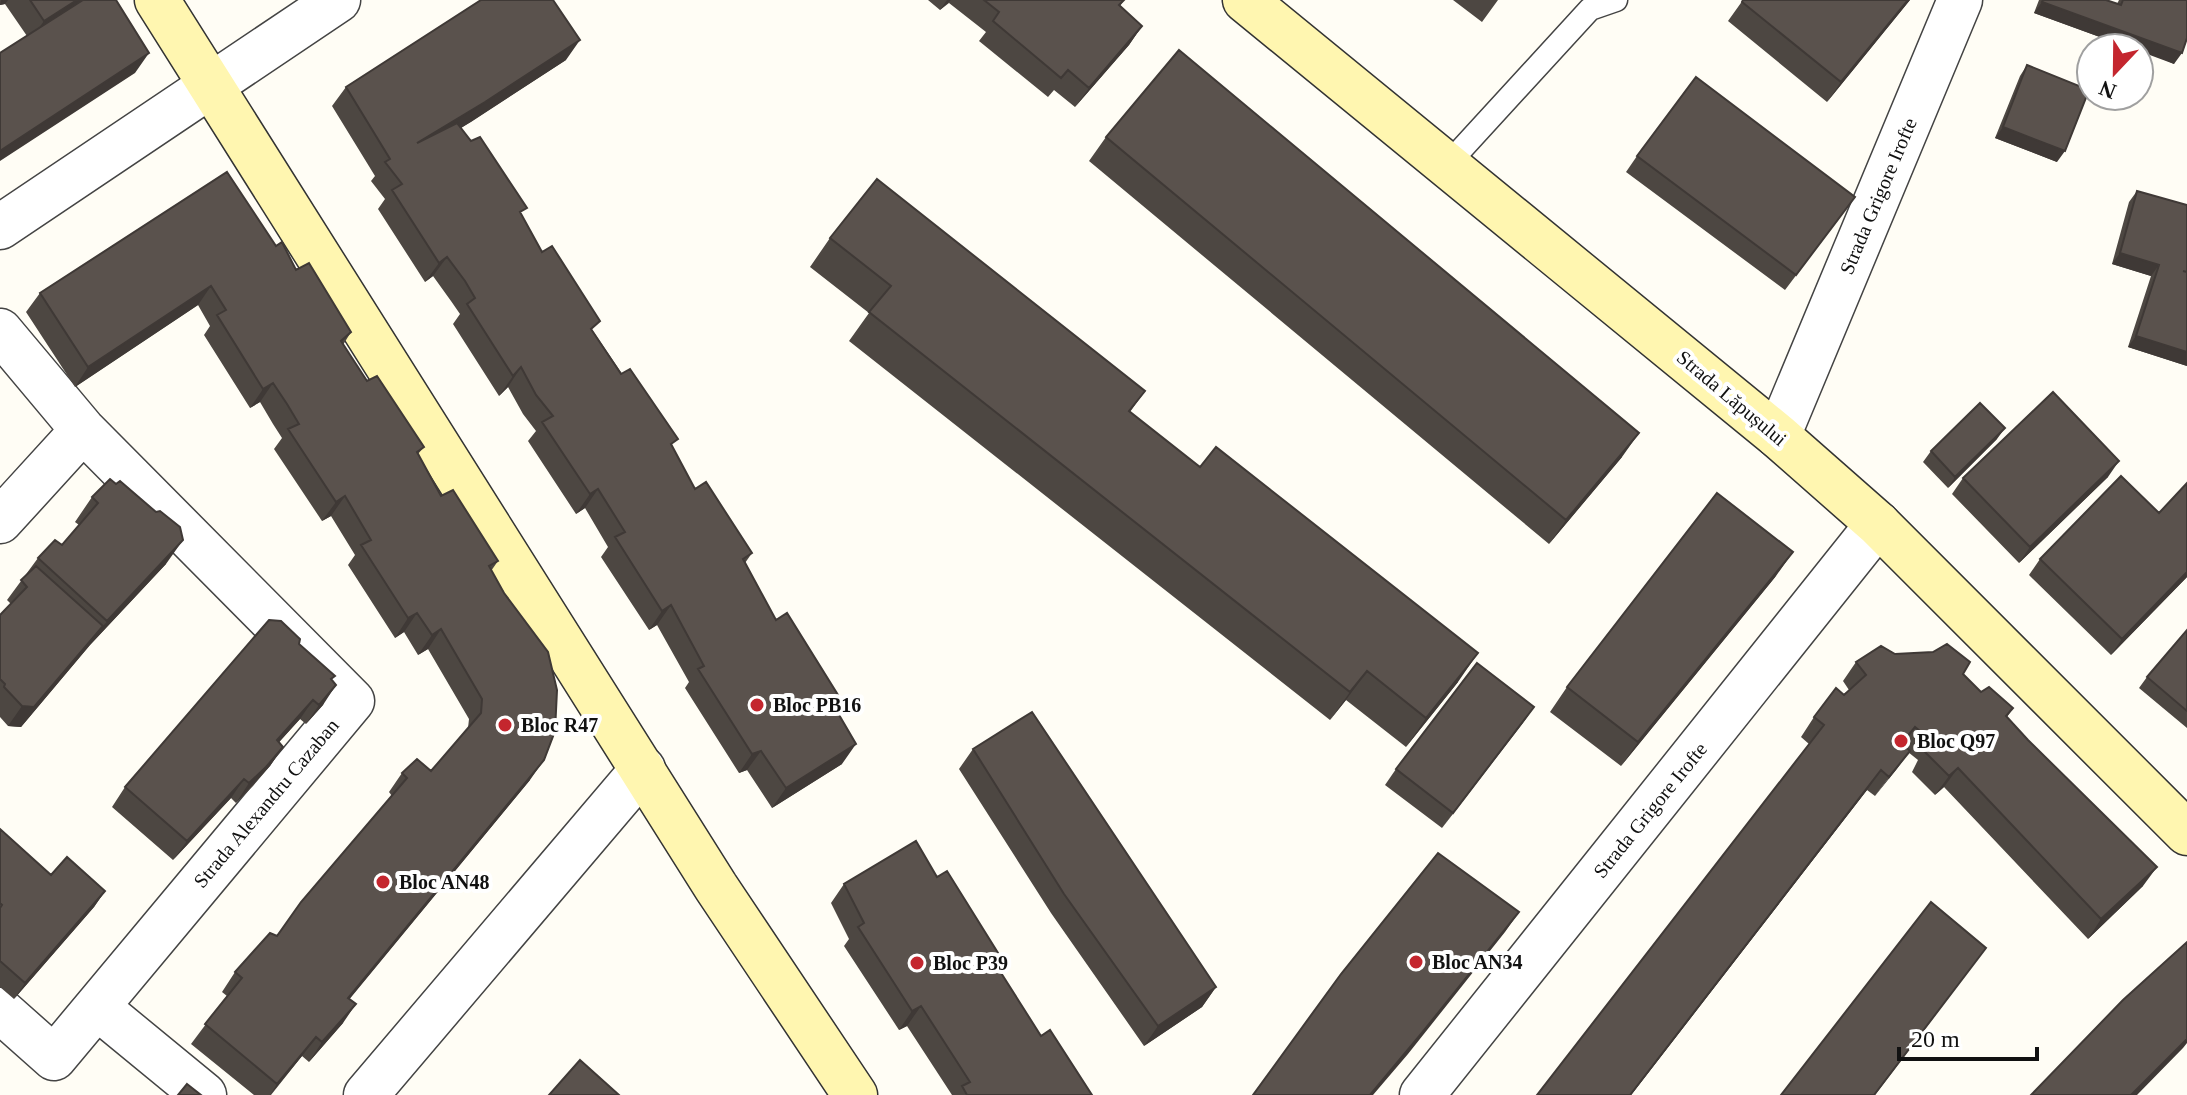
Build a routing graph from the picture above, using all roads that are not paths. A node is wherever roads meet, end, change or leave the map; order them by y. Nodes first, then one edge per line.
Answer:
1 (157, 0) edge
2 (338, 0) edge
3 (1245, 0) edge
4 (1616, 0) edge
5 (1960, 0) edge
6 (211, 84) junction
7 (1447, 165) junction
8 (0, 227) edge
9 (0, 331) edge
10 (83, 430) junction
11 (1778, 436) junction
12 (0, 521) edge
13 (1878, 524) junction
14 (643, 769) junction
15 (2187, 833) edge
16 (97, 1007) junction
17 (0, 1010) edge
18 (204, 1095) edge
19 (366, 1095) edge
20 (855, 1095) edge
21 (1422, 1095) edge

1 - 6 street
2 - 6 street
3 - 7 street, Strada Lăpușului
4 - 7 lane
5 - 11 street, Strada Grigore Irofte
6 - 8 street
6 - 14 street
7 - 11 street, Strada Lăpușului
9 - 10 street, Strada Alexandru Cazaban
10 - 12 street
10 - 16 street, Strada Alexandru Cazaban
11 - 13 street, Strada Lăpușului
13 - 15 street, Strada Lăpușului
13 - 21 street, Strada Grigore Irofte
14 - 19 street
14 - 20 street
16 - 17 street, Strada Alexandru Cazaban
16 - 18 street

